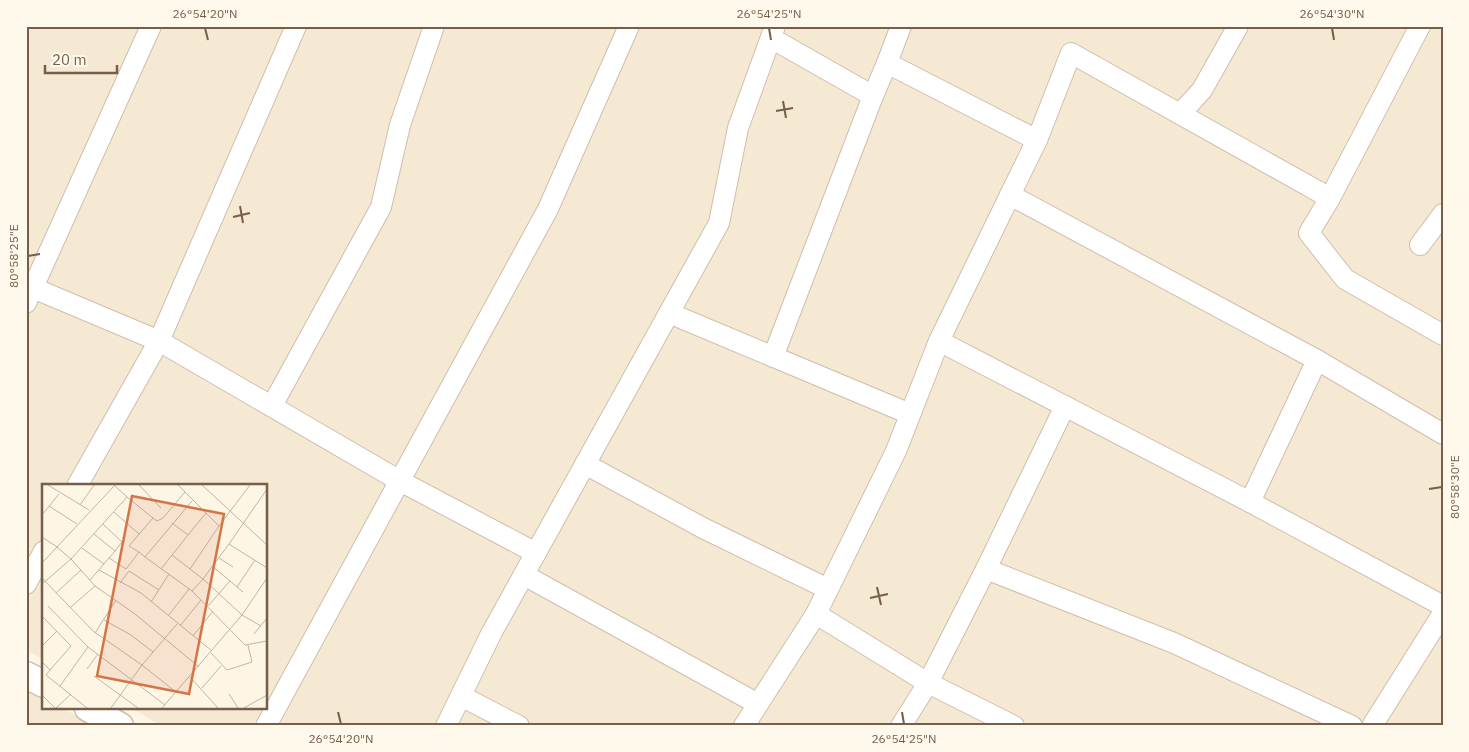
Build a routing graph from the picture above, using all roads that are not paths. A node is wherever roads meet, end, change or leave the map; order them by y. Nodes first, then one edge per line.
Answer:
1 (151, 26) edge
2 (296, 26) edge
3 (434, 26) edge
4 (901, 26) edge
5 (1238, 26) edge
6 (1420, 26) edge
7 (622, 28) edge
8 (773, 32) edge
9 (887, 63) junction
10 (873, 96) junction
11 (1180, 114) junction
12 (1037, 140) junction
13 (1010, 195) junction
14 (1330, 198) junction
15 (1443, 214) edge
16 (1420, 245) dead end
17 (29, 292) edge
18 (669, 313) junction
19 (1443, 335) edge
20 (159, 341) junction
21 (939, 341) junction
22 (773, 357) junction
23 (1316, 360) junction
24 (1065, 406) junction
25 (274, 408) junction
26 (910, 414) junction
27 (1443, 434) edge
28 (585, 464) junction
29 (400, 481) junction
30 (79, 484) edge
31 (1250, 502) junction
32 (536, 553) junction
33 (42, 555) edge
34 (986, 569) junction
35 (524, 575) junction
36 (26, 584) edge
37 (828, 589) junction
38 (1443, 606) edge
39 (1443, 613) edge
40 (816, 614) junction
41 (26, 675) edge
42 (42, 683) edge
43 (928, 683) junction
44 (461, 696) junction
45 (758, 704) junction
46 (92, 710) edge
47 (120, 726) edge
48 (266, 726) edge
49 (446, 726) edge
50 (519, 726) edge
51 (744, 726) edge
52 (901, 726) edge
53 (1014, 726) edge
54 (1352, 726) edge
55 (1372, 726) edge

1 - 17 street
2 - 20 street
3 - 25 street
4 - 9 street
5 - 11 street
6 - 14 street
7 - 29 street
8 - 10 street
8 - 18 street
9 - 10 street
9 - 12 street
10 - 22 street
11 - 12 street
11 - 14 street
12 - 13 street
13 - 21 street
13 - 23 street
14 - 19 street
15 - 16 street
17 - 20 street
18 - 22 street
18 - 28 street
20 - 25 street
20 - 30 street
21 - 24 street
21 - 26 street
22 - 26 street
23 - 27 street
23 - 31 street
24 - 31 street
24 - 34 street
25 - 29 street
26 - 37 street
28 - 32 street
28 - 37 street
29 - 32 street
29 - 48 street
31 - 38 street
32 - 35 street
33 - 36 street
34 - 43 street
34 - 54 street
35 - 44 street
35 - 45 street
37 - 40 street
39 - 55 street
40 - 43 street
40 - 45 street
41 - 42 street
43 - 52 street
43 - 53 street
44 - 49 street
44 - 50 street
45 - 51 street
46 - 47 street

